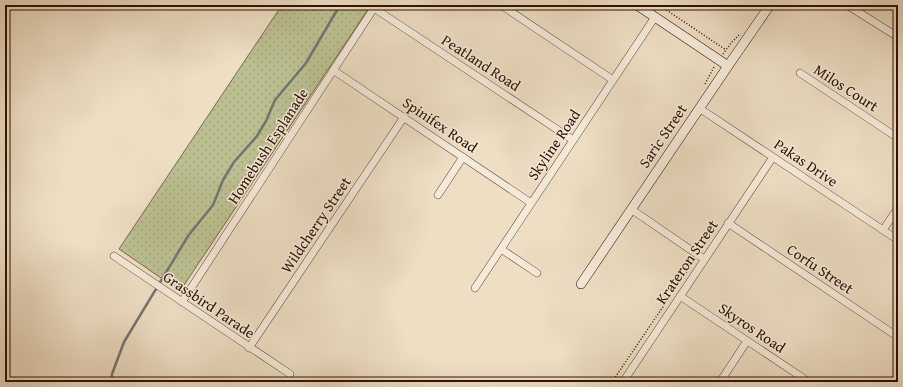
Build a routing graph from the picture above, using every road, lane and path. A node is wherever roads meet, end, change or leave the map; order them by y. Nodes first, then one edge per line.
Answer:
1 (501, 5) edge
2 (637, 5) edge
3 (659, 5) edge
4 (770, 5) edge
5 (847, 5) edge
6 (375, 7) edge
7 (655, 17) junction
8 (898, 37) edge
9 (726, 50) dead end
10 (728, 66) junction
11 (334, 70) junction
12 (800, 73) dead end
13 (613, 80) junction
14 (699, 108) junction
15 (404, 117) junction
16 (898, 138) edge
17 (573, 140) junction
18 (463, 157) junction
19 (773, 157) junction
20 (438, 195) dead end
21 (531, 203) junction
22 (898, 208) edge
23 (631, 209) junction
24 (728, 223) junction
25 (883, 230) junction
26 (898, 240) edge
27 (501, 249) junction
28 (114, 256) dead end
29 (704, 259) junction
30 (694, 260) dead end
31 (537, 273) dead end
32 (581, 284) dead end
33 (475, 288) dead end
34 (680, 296) junction
35 (182, 302) junction
36 (898, 337) edge
37 (747, 341) junction
38 (249, 348) junction
39 (290, 374) dead end
40 (898, 376) edge
41 (612, 382) edge
42 (622, 382) edge
43 (720, 382) edge
44 (809, 382) edge
45 (894, 382) edge

1 - 13 street
2 - 7 street
3 - 9 path
4 - 10 street, Saric Street
5 - 8 street
6 - 11 street, Homebush Esplanade
6 - 17 street, Peatland Road
7 - 10 street
7 - 13 street, Skyline Road
10 - 14 street, Saric Street
11 - 15 street, Spinifex Road
11 - 35 street, Homebush Esplanade
12 - 16 street, Milos Court
13 - 17 street, Skyline Road
14 - 19 street, Pakas Drive
14 - 23 street, Saric Street
15 - 18 street, Spinifex Road
15 - 38 street, Wildcherry Street
17 - 21 street, Skyline Road
18 - 20 street
18 - 21 street, Spinifex Road
19 - 24 street, Krateron Street
19 - 25 street, Pakas Drive
21 - 27 street, Skyline Road
22 - 25 street
23 - 29 street
23 - 32 street, Saric Street
24 - 29 street, Krateron Street
24 - 36 street, Corfu Street
25 - 26 street, Pakas Drive
27 - 31 street
27 - 33 street, Skyline Road
28 - 35 street, Grassbird Parade
29 - 34 street, Krateron Street
30 - 41 path
34 - 37 street, Skyros Road
34 - 42 street, Krateron Street
35 - 38 street, Grassbird Parade
37 - 43 street
37 - 44 street, Skyros Road
38 - 39 street, Grassbird Parade
40 - 45 street

